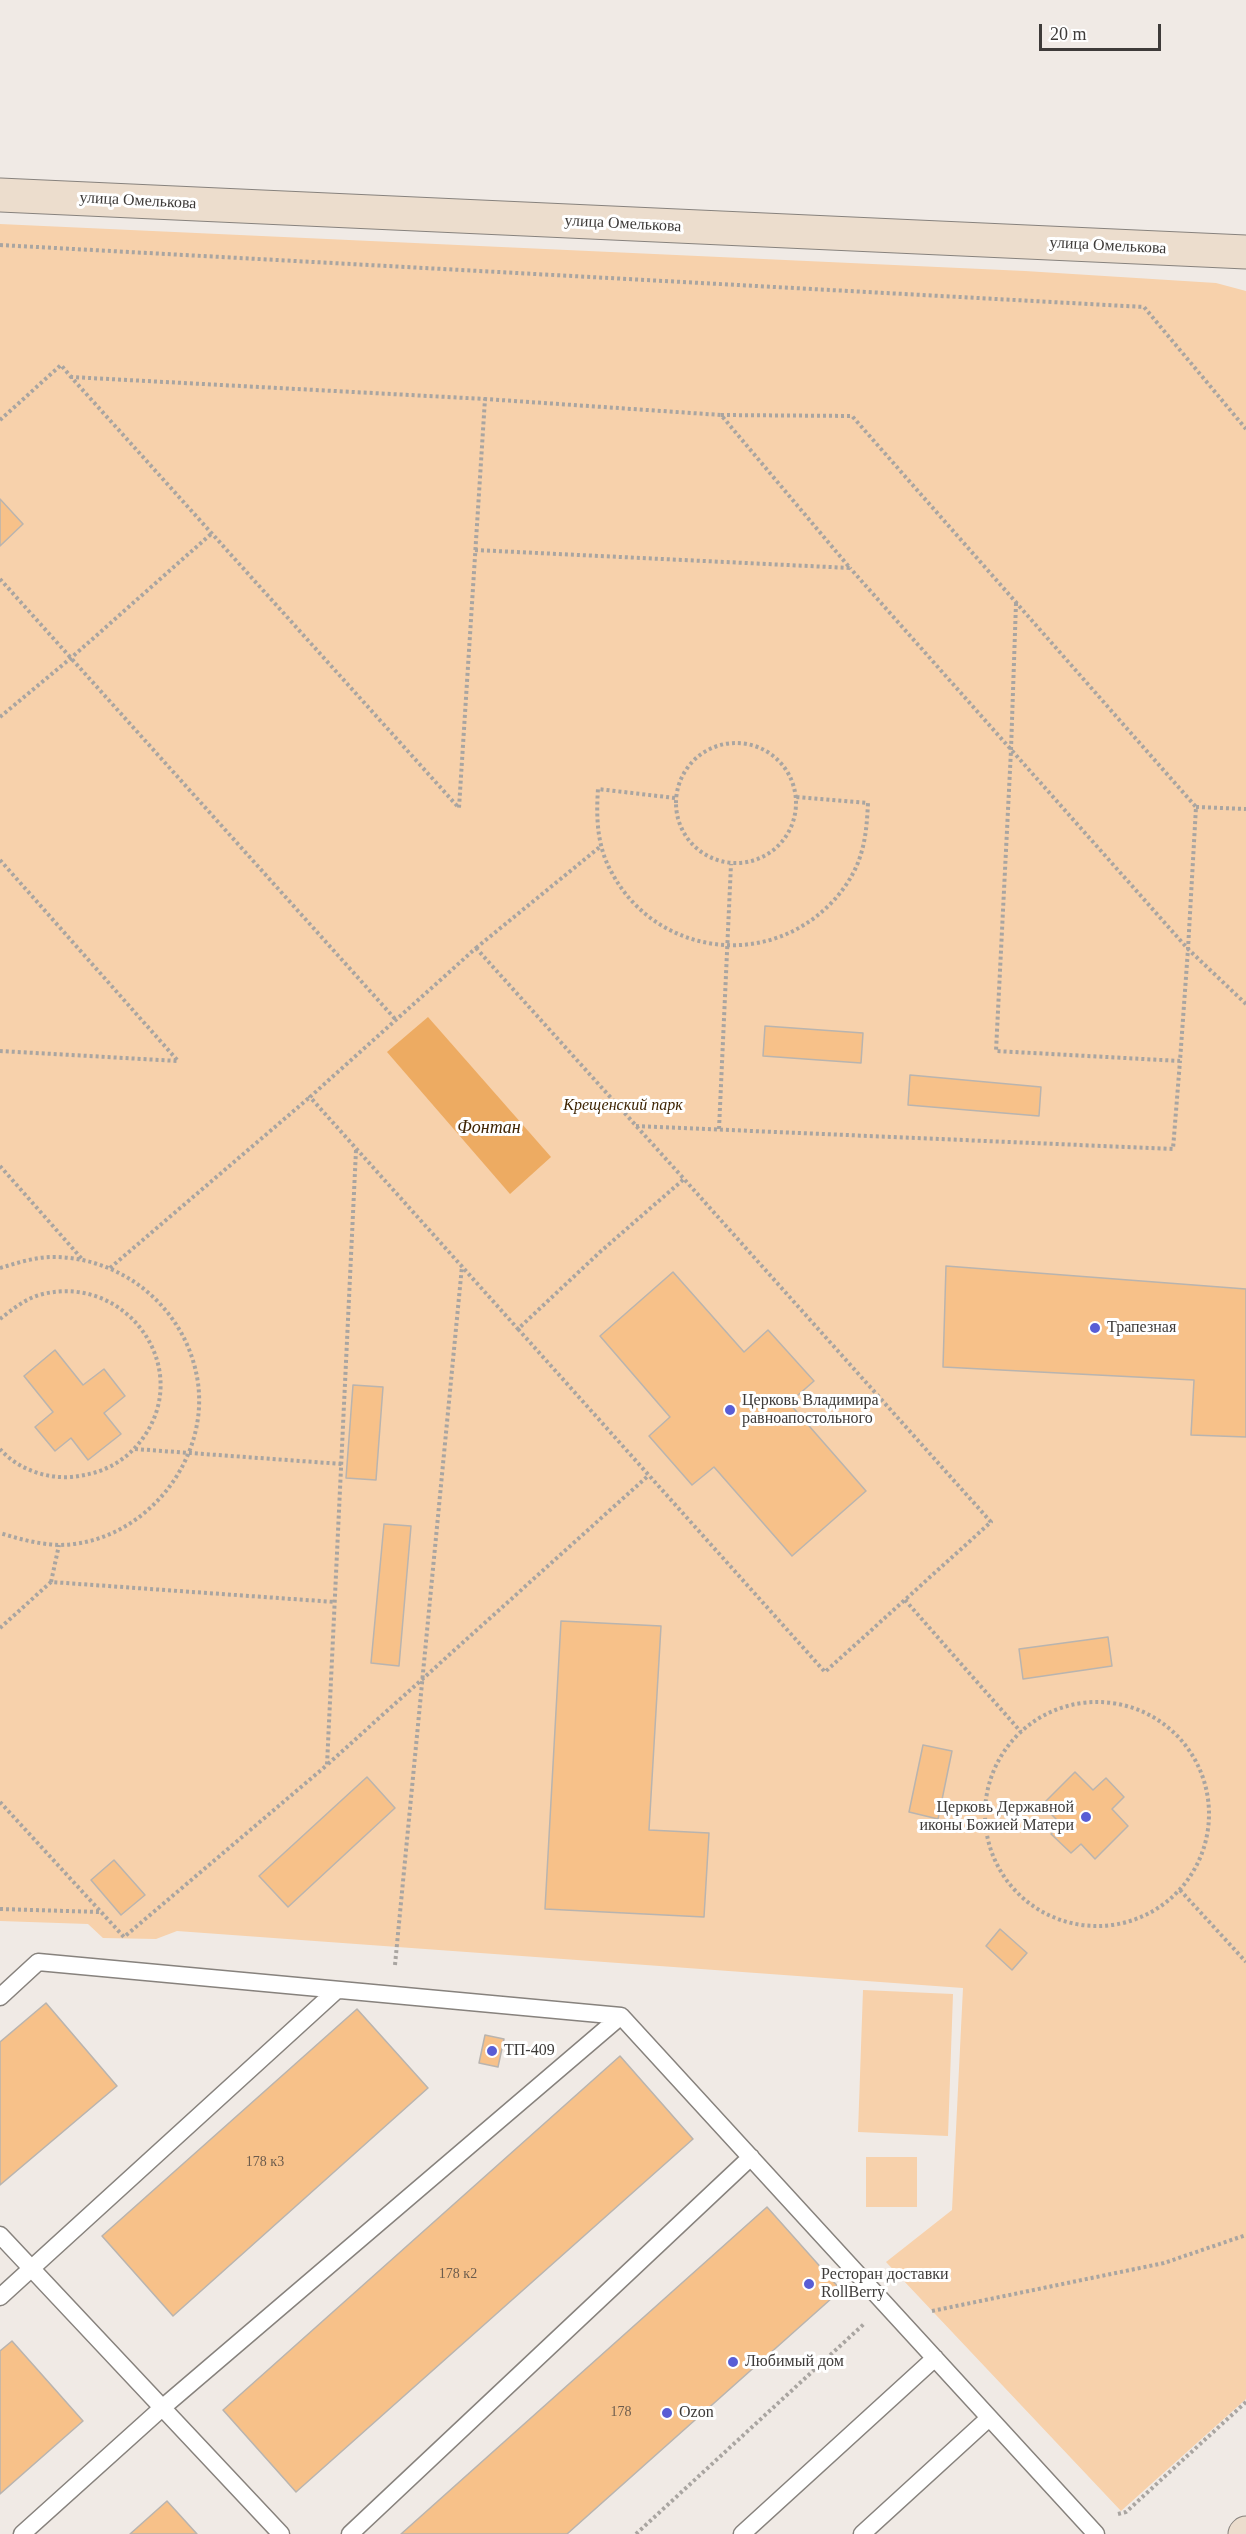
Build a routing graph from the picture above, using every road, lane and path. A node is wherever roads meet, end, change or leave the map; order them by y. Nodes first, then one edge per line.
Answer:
1 (0, 195) edge
2 (0, 245) edge
3 (1246, 252) edge
4 (71, 377) junction
5 (485, 399) junction
6 (721, 415) junction
7 (0, 420) edge
8 (1246, 429) edge
9 (211, 534) junction
10 (475, 550) junction
11 (850, 568) junction
12 (0, 579) edge
13 (1016, 602) junction
14 (71, 658) junction
15 (0, 717) edge
16 (1011, 750) junction
17 (796, 797) junction
18 (675, 798) junction
19 (1196, 807) junction
20 (1246, 809) edge
21 (601, 845) junction
22 (0, 860) edge
23 (731, 864) junction
24 (727, 946) junction
25 (476, 948) junction
26 (1188, 949) junction
27 (1246, 1004) edge
28 (396, 1020) junction
29 (0, 1051) edge
30 (1180, 1061) junction
31 (310, 1097) junction
32 (636, 1126) junction
33 (719, 1129) junction
34 (356, 1149) junction
35 (0, 1166) edge
36 (684, 1179) junction
37 (82, 1259) junction
38 (462, 1266) junction
39 (0, 1268) edge
40 (110, 1268) junction
41 (0, 1319) edge
42 (518, 1329) junction
43 (0, 1449) edge
44 (135, 1449) junction
45 (188, 1453) junction
46 (342, 1464) junction
47 (649, 1475) junction
48 (0, 1533) edge
49 (59, 1545) junction
50 (51, 1581) junction
51 (905, 1600) junction
52 (335, 1602) junction
53 (0, 1628) edge
54 (423, 1678) junction
55 (1021, 1732) junction
56 (327, 1765) junction
57 (0, 1802) edge
58 (1180, 1890) junction
59 (0, 1909) edge
60 (101, 1912) junction
61 (1246, 1962) edge
62 (337, 1989) junction
63 (392, 1995) junction
64 (0, 1997) edge
65 (621, 2016) junction
66 (751, 2157) junction
67 (0, 2235) edge
68 (1246, 2235) edge
69 (31, 2268) junction
70 (0, 2297) edge
71 (886, 2304) junction
72 (898, 2318) junction
73 (935, 2358) junction
74 (1246, 2402) edge
75 (162, 2408) junction
76 (989, 2418) junction
77 (1092, 2529) edge
78 (22, 2534) edge
79 (281, 2534) edge
80 (350, 2534) edge
81 (636, 2534) edge
82 (742, 2534) edge
83 (862, 2534) edge

1 - 3 street, улица Омелькова
2 - 8 path
4 - 5 path
4 - 7 path
4 - 9 path
5 - 6 path
5 - 10 path
6 - 11 path
6 - 13 path
9 - 10 path
9 - 14 path
10 - 11 path
11 - 16 path
12 - 14 path
13 - 16 path
13 - 19 path
14 - 15 path
14 - 28 path
16 - 26 path
16 - 30 path
17 - 18 path
17 - 23 path
17 - 24 path
18 - 21 path
18 - 23 path
19 - 20 path
19 - 26 path
21 - 24 path
21 - 25 path
22 - 29 path
23 - 24 path
24 - 33 path
25 - 28 path
25 - 32 path
26 - 27 path
26 - 30 path
28 - 31 path
30 - 33 path
31 - 34 path
31 - 40 path
32 - 33 path
32 - 36 path
34 - 38 path
34 - 46 path
35 - 37 path
36 - 42 path
36 - 51 path
37 - 39 path
37 - 40 path
38 - 42 path
38 - 54 path
40 - 45 path
41 - 44 path
42 - 47 path
43 - 44 path
44 - 45 path
45 - 46 path
45 - 49 path
46 - 52 path
47 - 51 path
47 - 54 path
48 - 49 path
49 - 50 path
50 - 52 path
50 - 53 path
51 - 55 path
52 - 56 path
54 - 56 path
54 - 63 path
55 - 58 path
55 - 58 path
56 - 60 path
57 - 60 path
58 - 61 path
59 - 60 path
62 - 63 lane
62 - 64 lane
62 - 69 lane
63 - 65 lane
65 - 66 lane
65 - 75 lane
66 - 71 lane
66 - 80 lane
67 - 69 lane
68 - 72 path
69 - 70 lane
69 - 75 lane
71 - 72 lane
71 - 81 path
72 - 73 lane
73 - 76 lane
73 - 82 lane
74 - 77 path
75 - 78 lane
75 - 79 lane
76 - 77 lane
76 - 83 lane

